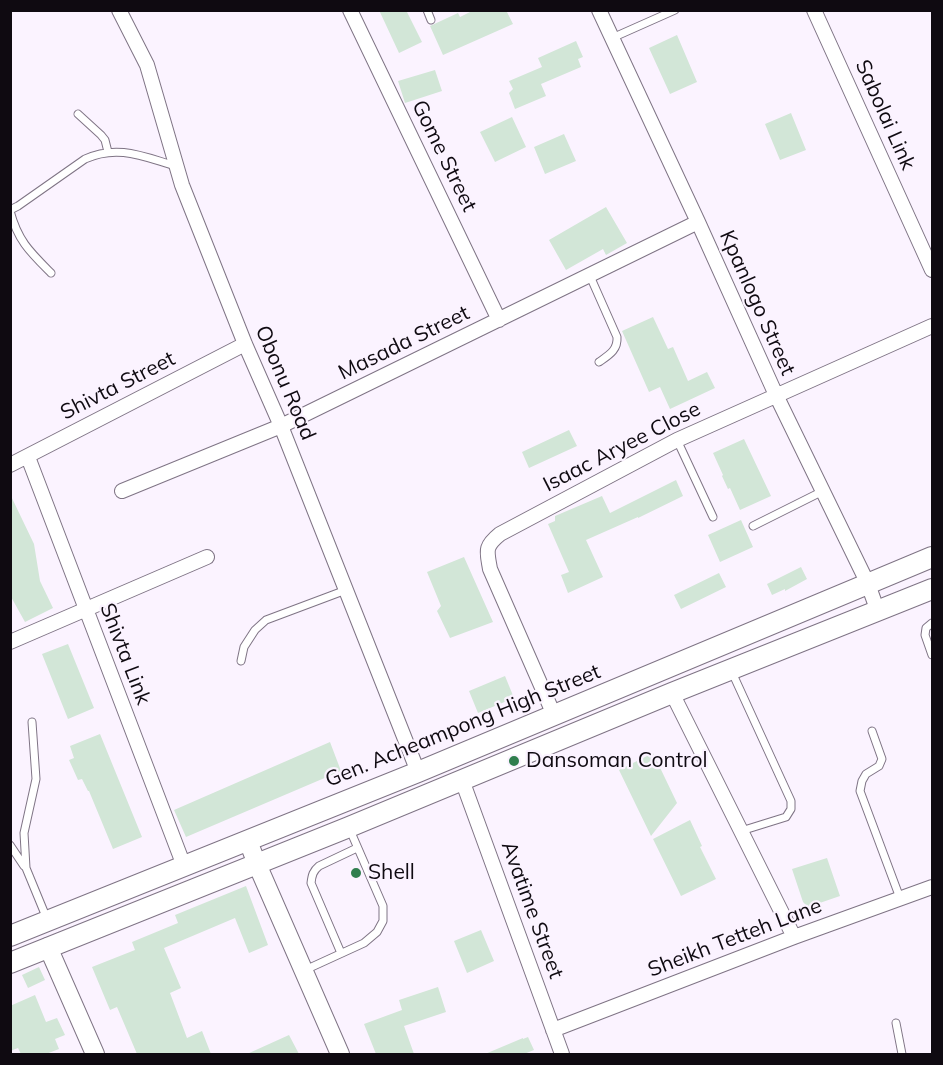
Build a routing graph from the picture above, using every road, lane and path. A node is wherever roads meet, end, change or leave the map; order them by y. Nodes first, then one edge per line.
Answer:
1 (119, 10) edge
2 (350, 10) edge
3 (427, 10) edge
4 (599, 10) edge
5 (675, 10) edge
6 (814, 10) edge
7 (431, 20) dead end
8 (612, 38) junction
9 (78, 114) dead end
10 (108, 152) junction
11 (177, 166) junction
12 (10, 211) edge
13 (698, 222) junction
14 (933, 270) edge
15 (51, 273) dead end
16 (590, 276) junction
17 (499, 320) junction
18 (933, 326) edge
19 (245, 344) junction
20 (600, 362) dead end
21 (776, 395) junction
22 (281, 426) junction
23 (677, 440) junction
24 (28, 456) junction
25 (10, 465) edge
26 (122, 491) dead end
27 (823, 491) junction
28 (713, 516) dead end
29 (753, 526) dead end
30 (207, 557) dead end
31 (933, 557) edge
32 (868, 584) junction
33 (346, 590) junction
34 (932, 592) edge
35 (85, 609) junction
36 (878, 612) junction
37 (933, 623) edge
38 (10, 642) edge
39 (933, 655) edge
40 (241, 661) dead end
41 (731, 670) junction
42 (672, 693) junction
43 (554, 715) junction
44 (32, 722) dead end
45 (872, 731) dead end
46 (418, 771) junction
47 (462, 780) junction
48 (349, 827) junction
49 (741, 831) junction
50 (248, 841) junction
51 (10, 845) edge
52 (357, 848) junction
53 (257, 864) junction
54 (184, 866) junction
55 (26, 868) junction
56 (933, 887) edge
57 (900, 898) junction
58 (48, 921) junction
59 (10, 936) edge
60 (794, 937) junction
61 (48, 947) junction
62 (341, 953) junction
63 (10, 963) edge
64 (304, 971) junction
65 (896, 1023) dead end
66 (553, 1030) junction
67 (95, 1054) edge
68 (340, 1054) edge
69 (562, 1054) edge
70 (902, 1054) edge

1 - 11 street, Obonu Road
2 - 17 street, Gome Street
3 - 7 lane
4 - 8 street, Kpanlogo Street
5 - 8 lane
6 - 14 street, Sabolai Link
8 - 13 street, Kpanlogo Street
9 - 10 lane
10 - 11 lane
10 - 12 lane
11 - 19 street, Obonu Road
12 - 15 lane
13 - 16 street, Masada Street
13 - 21 street, Kpanlogo Street
16 - 17 street, Masada Street
16 - 20 lane
17 - 22 street, Masada Street
18 - 21 street, Isaac Aryee Close
19 - 22 street, Obonu Road
19 - 24 street, Shivta Street
21 - 23 street, Isaac Aryee Close
21 - 27 street, Kpanlogo Street
22 - 26 street, Masada Street
22 - 33 street, Obonu Road
23 - 28 lane
23 - 43 street, Isaac Aryee Close
24 - 25 street, Shivta Street
24 - 35 street, Shivta Link
27 - 29 lane
27 - 32 street, Kpanlogo Street
30 - 35 street
31 - 32 main road, Gen. Acheampong High Street
32 - 36 street, Kpanlogo Street
32 - 43 main road, Gen. Acheampong High Street
33 - 40 lane
33 - 46 street, Obonu Road
34 - 36 main road
35 - 38 street
35 - 54 street, Shivta Link
36 - 41 main road
37 - 39 lane
41 - 42 main road
41 - 49 lane
42 - 47 main road
42 - 49 street
43 - 46 main road, Gen. Acheampong High Street
44 - 55 lane
45 - 57 lane
46 - 50 main road, Gen. Acheampong High Street
47 - 48 main road
47 - 66 street, Avatime Street
48 - 52 lane
48 - 53 main road
49 - 60 street
50 - 53 street
50 - 54 main road, Gen. Acheampong High Street
51 - 55 lane
52 - 62 lane
52 - 62 lane
53 - 61 main road
53 - 64 street
54 - 58 main road, Gen. Acheampong High Street
55 - 58 lane
56 - 57 street, Sheikh Tetteh Lane
57 - 60 street, Sheikh Tetteh Lane
58 - 59 main road, Gen. Acheampong High Street
60 - 66 street, Sheikh Tetteh Lane
61 - 63 main road
61 - 67 street
62 - 64 lane
64 - 68 street
65 - 70 lane
66 - 69 street, Avatime Street

